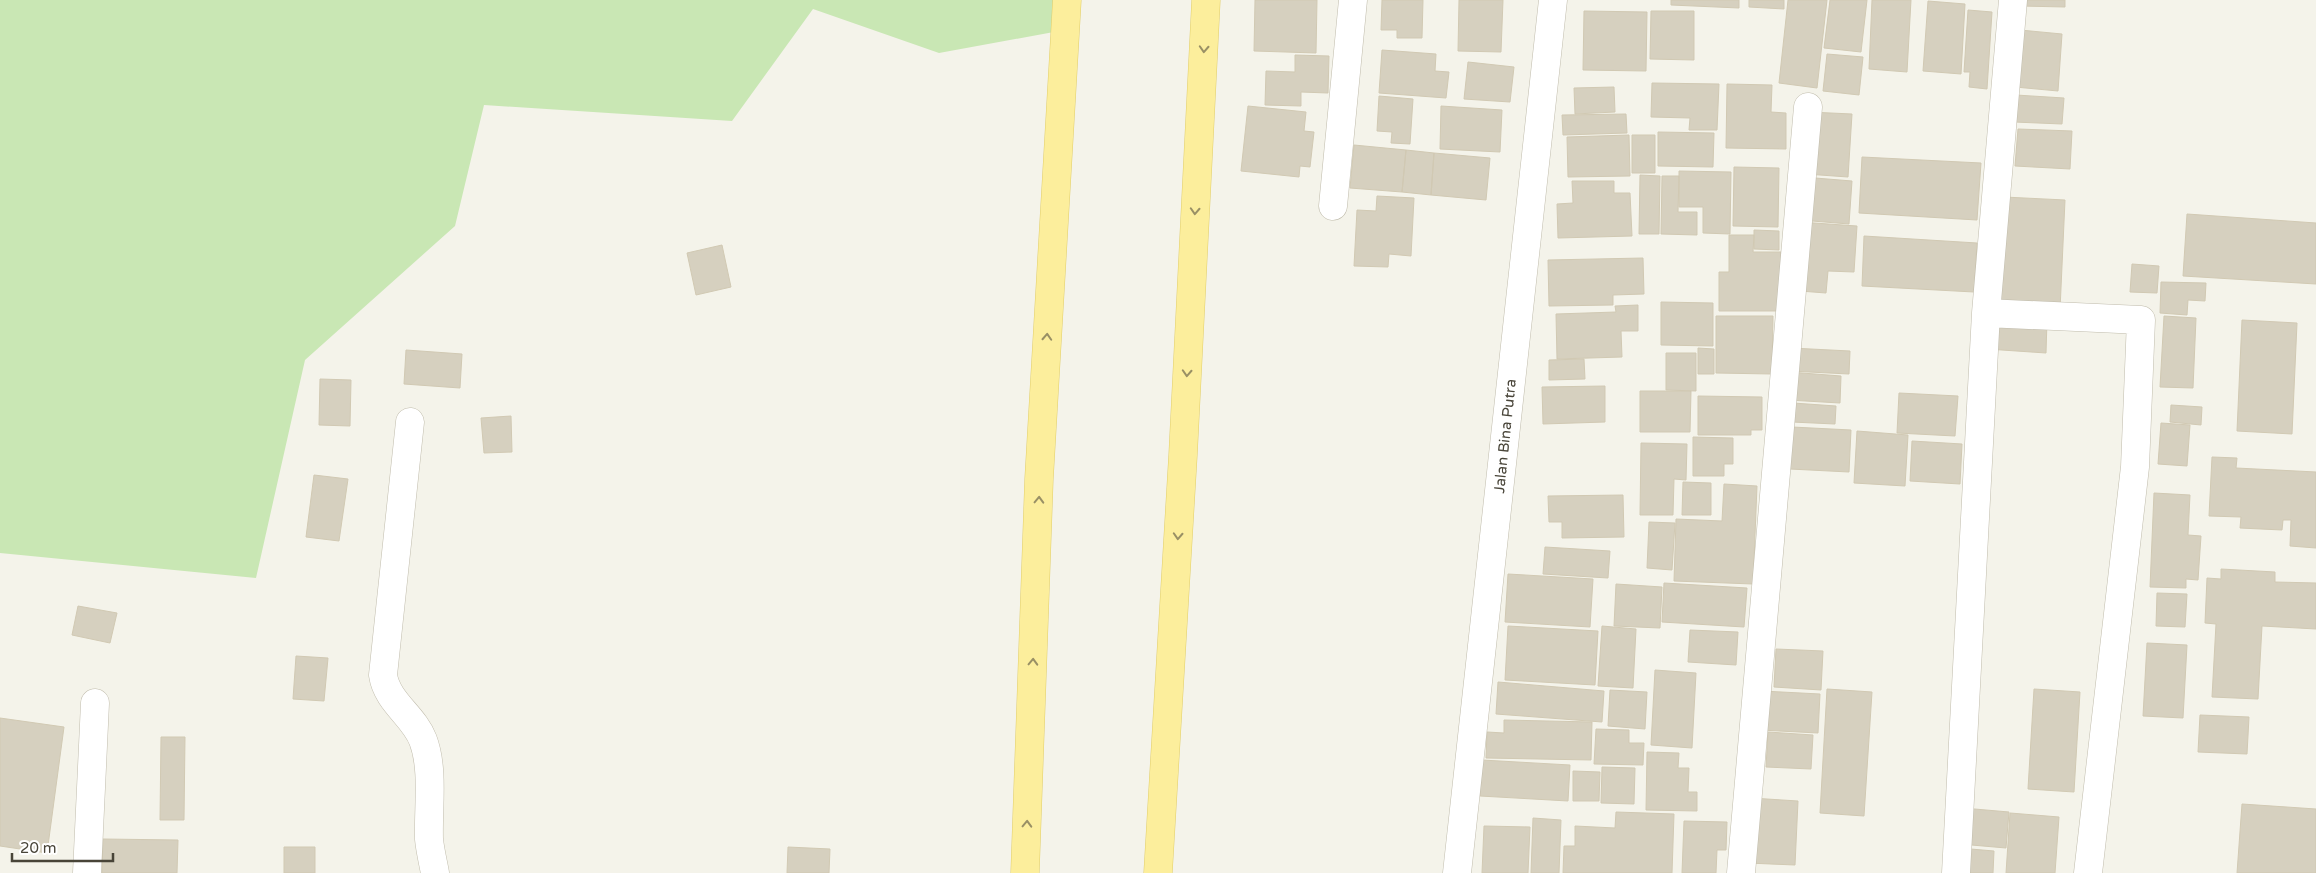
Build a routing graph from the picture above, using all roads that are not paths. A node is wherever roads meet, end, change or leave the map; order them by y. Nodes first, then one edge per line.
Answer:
1 (1067, 0) edge
2 (1206, 0) edge
3 (1353, 0) edge
4 (1553, 0) edge
5 (2013, 0) edge
6 (1808, 108) dead end
7 (1334, 206) dead end
8 (1986, 313) junction
9 (410, 422) dead end
10 (95, 703) dead end
11 (87, 873) edge
12 (436, 873) edge
13 (1025, 873) edge
14 (1158, 873) edge
15 (1457, 873) edge
16 (1742, 873) edge
17 (1956, 873) edge
18 (2088, 873) edge

13 -> 1 main road
2 -> 14 main road
3 - 7 street
4 - 15 street, Jalan Bina Putra
5 - 8 street
6 - 16 street
8 - 17 street
8 - 18 street
9 - 12 street
10 - 11 street

